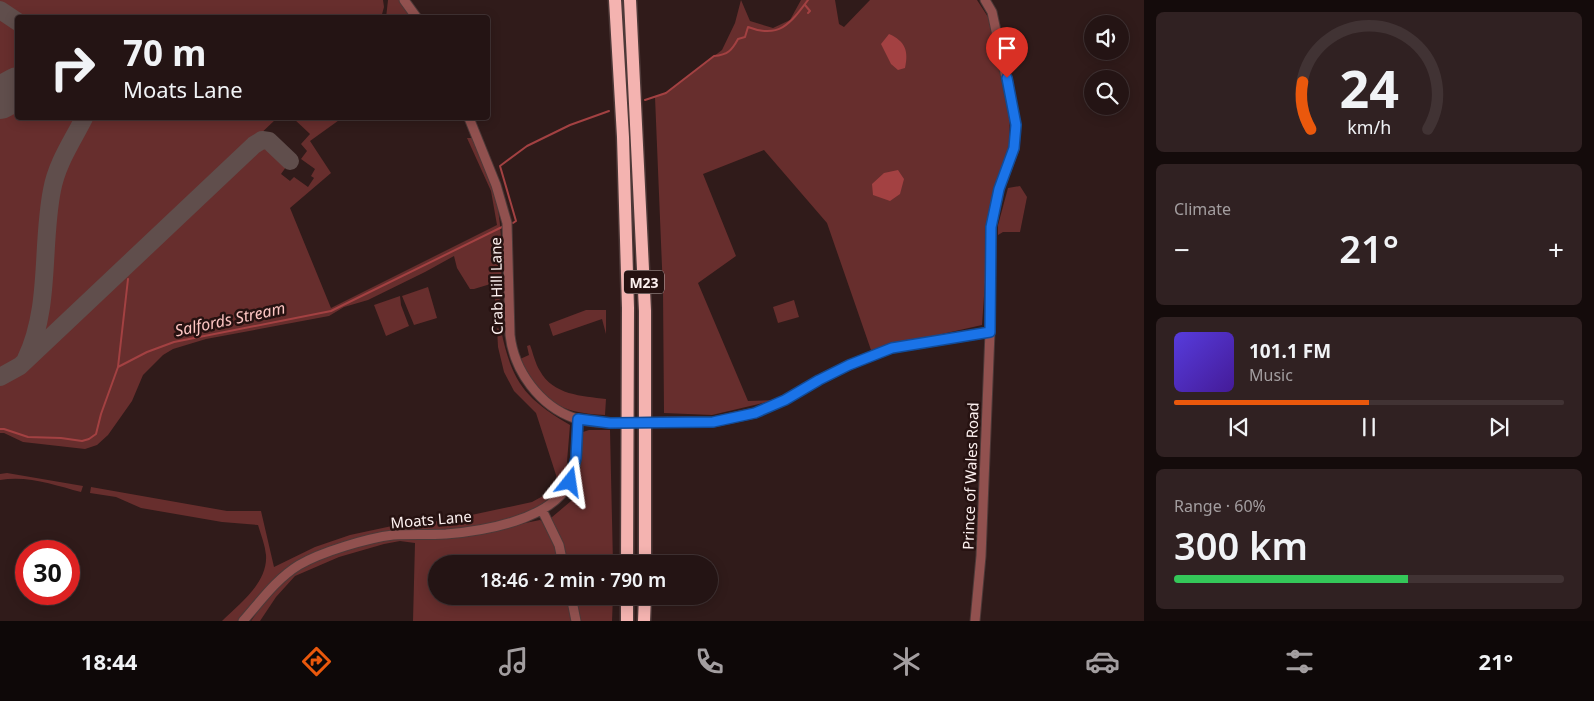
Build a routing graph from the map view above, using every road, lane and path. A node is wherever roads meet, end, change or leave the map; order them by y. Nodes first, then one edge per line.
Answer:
1 (404, 0) edge
2 (615, 0) edge
3 (630, 0) edge
4 (985, 0) edge
5 (414, 15) edge
6 (470, 120) edge
7 (990, 332) junction
8 (578, 419) junction
9 (542, 510) junction
10 (560, 555) edge
11 (628, 555) edge
12 (645, 555) edge
13 (573, 605) edge
14 (627, 605) edge
15 (644, 605) edge
16 (243, 621) edge
17 (576, 621) edge
18 (627, 621) edge
19 (644, 621) edge
20 (975, 621) edge

1 - 5 street
2 - 11 highway, M23
3 - 12 highway, M23
4 - 7 street, Prince of Wales Road
6 - 8 street, Crab Hill Lane
7 - 8 street, Crab Hill Lane, bridge
7 - 20 street, Prince of Wales Road
8 - 9 street, Moats Lane
9 - 10 street
9 - 16 street, Moats Lane
13 - 17 street
14 - 18 highway
15 - 19 highway

